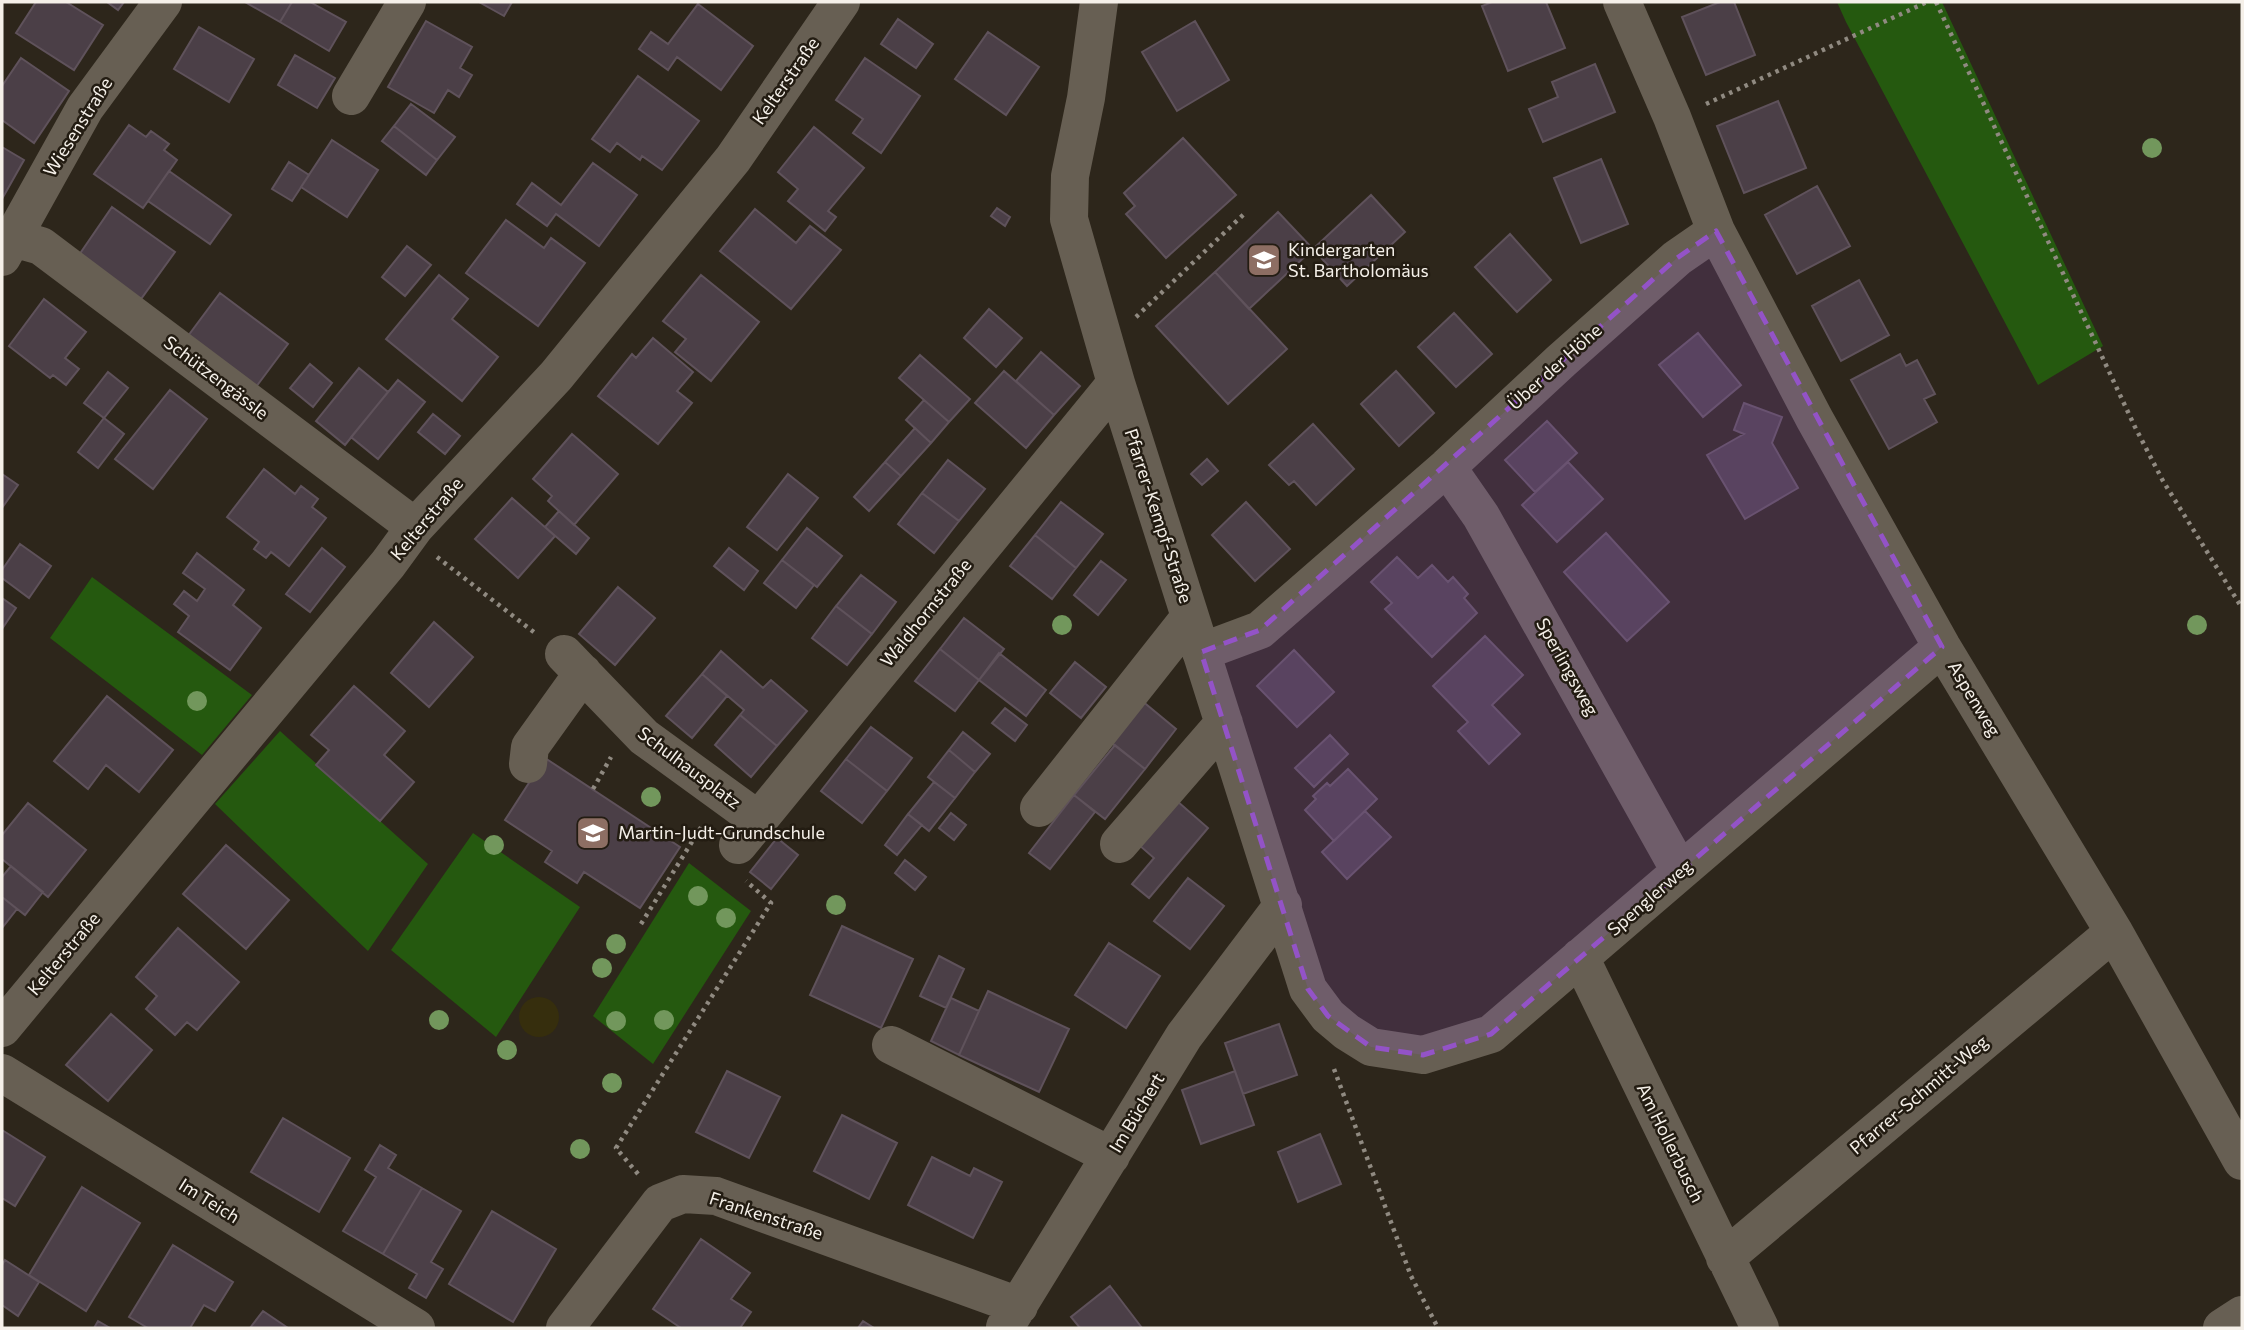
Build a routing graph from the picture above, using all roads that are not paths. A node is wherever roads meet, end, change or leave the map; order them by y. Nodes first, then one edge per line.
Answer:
1 (163, 2) edge
2 (407, 2) edge
3 (841, 2) edge
4 (1099, 2) edge
5 (1622, 2) edge
6 (351, 96) dead end
7 (1716, 231) junction
8 (7, 247) edge
9 (1116, 383) junction
10 (1447, 467) junction
11 (415, 527) junction
12 (1195, 634) junction
13 (1942, 646) junction
14 (1224, 723) junction
15 (528, 764) dead end
16 (1039, 808) dead end
17 (747, 832) joint
18 (1119, 844) dead end
19 (1681, 871) junction
20 (1283, 905) junction
21 (2113, 932) junction
22 (1580, 957) junction
23 (1328, 1016) joint
24 (2, 1028) edge
25 (891, 1045) dead end
26 (2, 1073) edge
27 (1111, 1156) junction
28 (2242, 1161) edge
29 (1725, 1258) junction
30 (2242, 1315) edge
31 (1011, 1317) edge
32 (416, 1328) edge
33 (565, 1328) edge
34 (1760, 1328) edge
35 (2222, 1328) edge

1 - 8 street, Wiesenstraße
2 - 6 street
3 - 11 street, Kelterstraße
4 - 9 street, Pfarrer-Kempf-Straße
5 - 7 street
7 - 10 street, Über der Höhe
7 - 13 street, Aspenweg
8 - 11 street, Schützengässle
9 - 12 street, Pfarrer-Kempf-Straße
9 - 17 street, Waldhornstraße
10 - 12 street, Über der Höhe
10 - 19 street, Sperlingsweg
11 - 24 street, Kelterstraße
12 - 14 street, Pfarrer-Kempf-Straße
12 - 16 street
13 - 19 street, Spenglerweg
13 - 21 street, Aspenweg
14 - 18 street
14 - 20 street, Pfarrer-Kempf-Straße
15 - 17 street, Schulhausplatz
19 - 22 street, Spenglerweg
20 - 23 street, Pfarrer-Kempf-Straße
20 - 27 street, Im Büchert
21 - 28 street, Aspenweg
21 - 29 street, Pfarrer-Schmitt-Weg
22 - 23 street, Spenglerweg
22 - 29 street, Am Hollerbusch
25 - 27 street
26 - 32 street, Im Teich
27 - 31 street, Im Büchert
29 - 34 street, Am Hollerbusch
30 - 35 street
31 - 33 street, Frankenstraße

